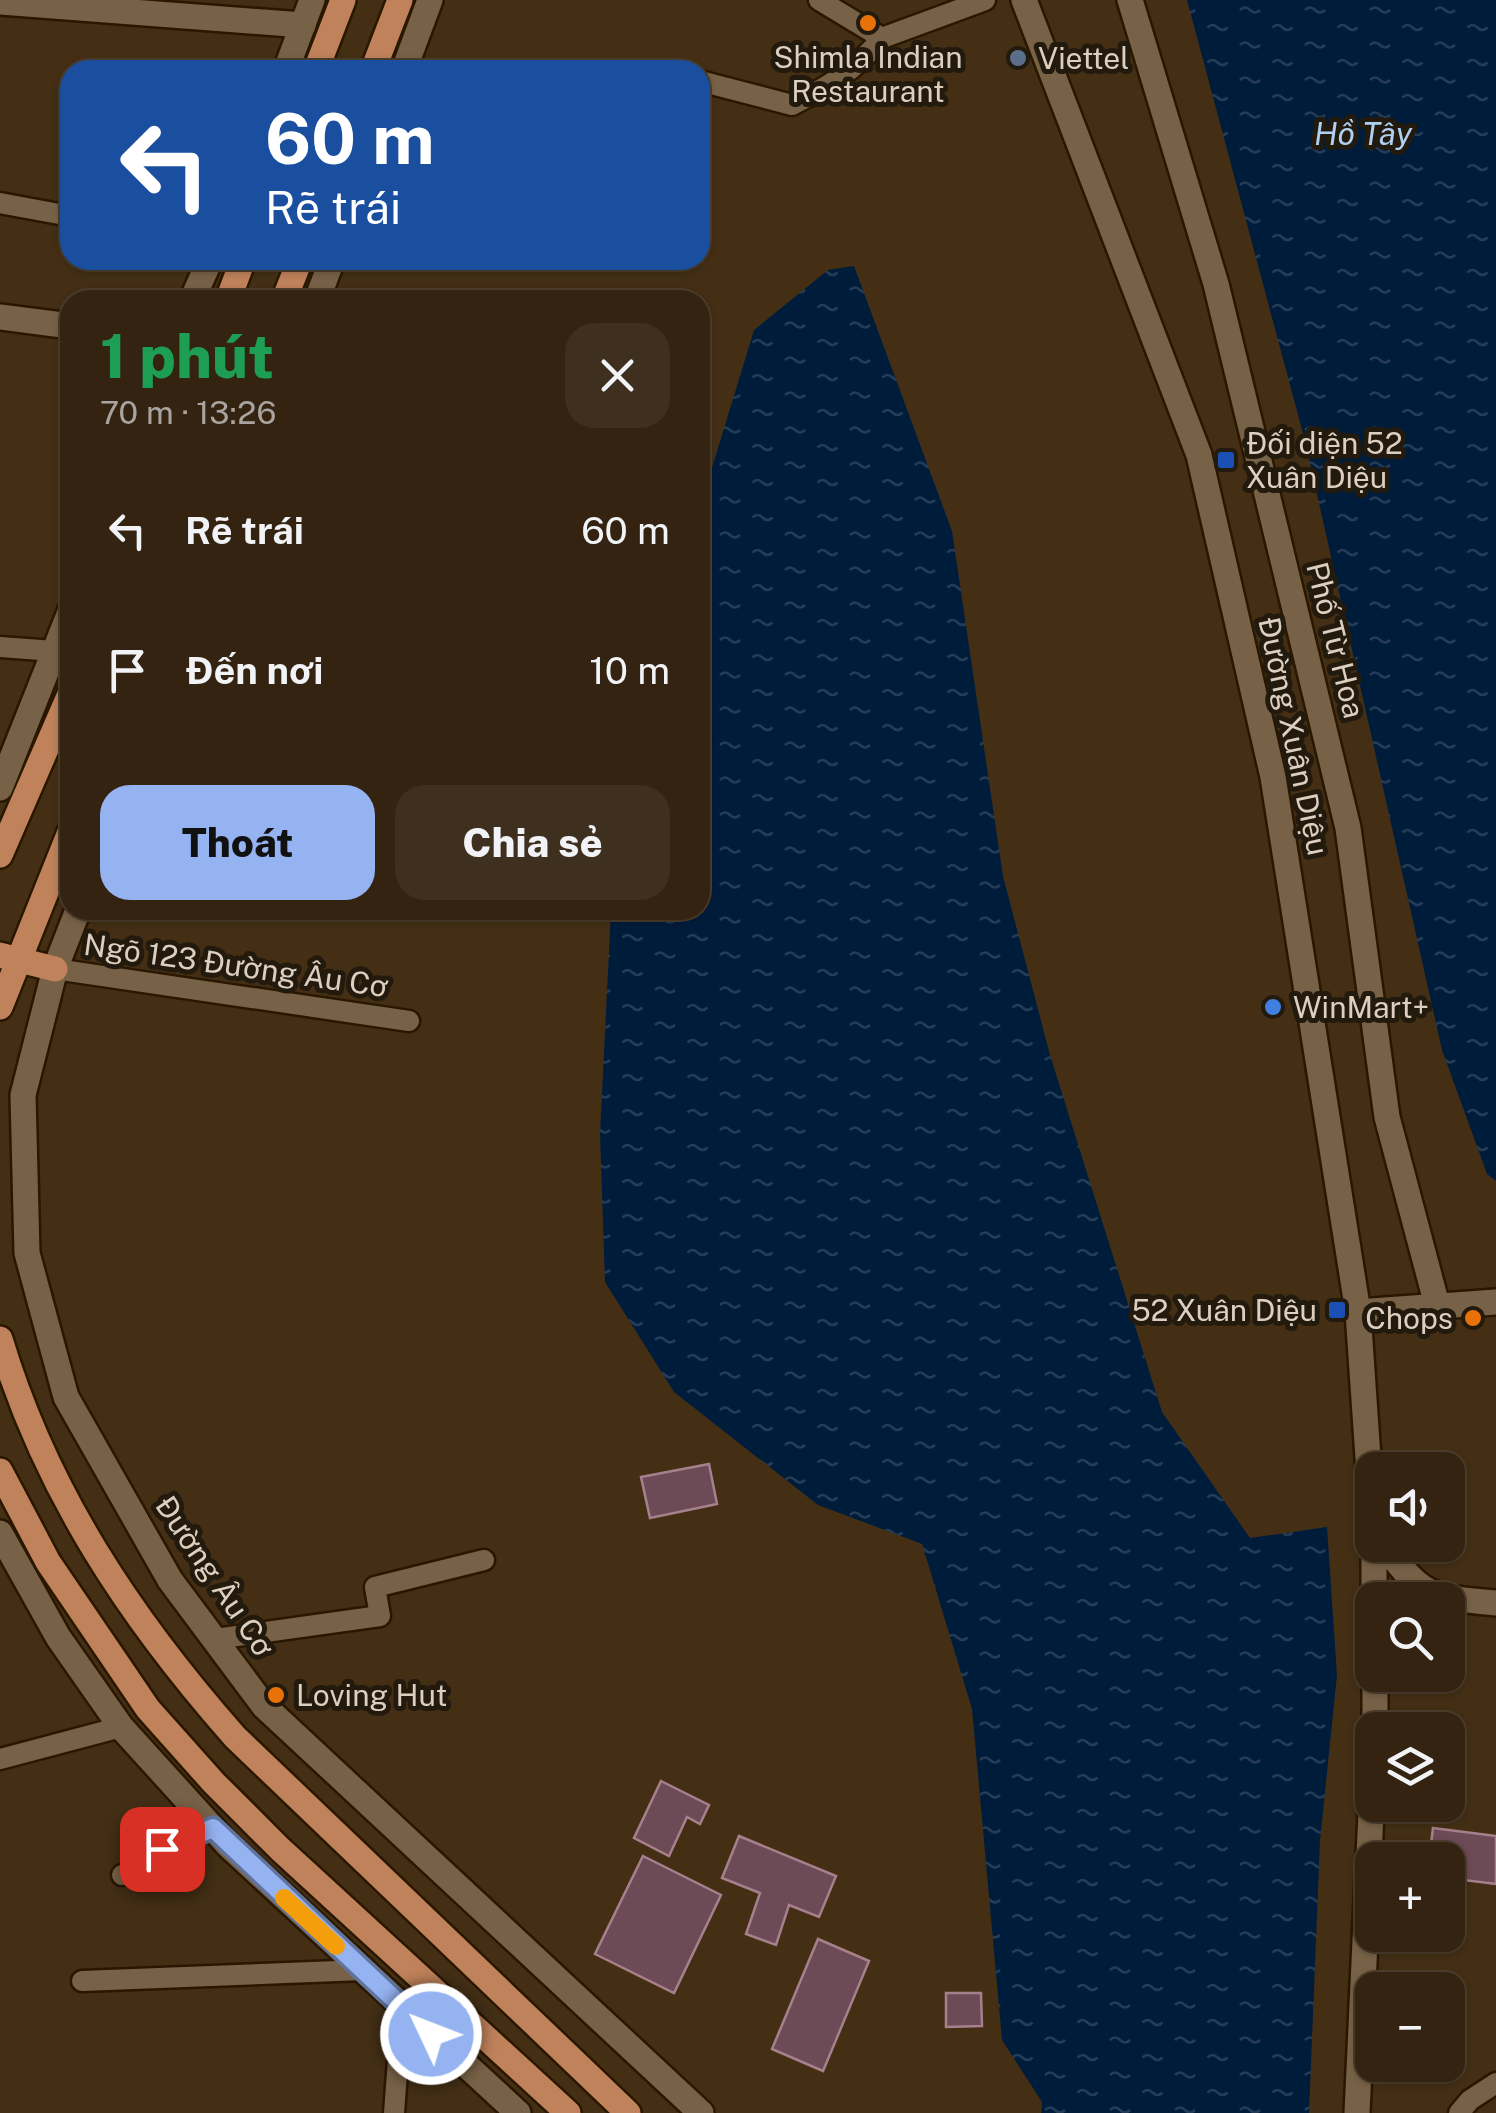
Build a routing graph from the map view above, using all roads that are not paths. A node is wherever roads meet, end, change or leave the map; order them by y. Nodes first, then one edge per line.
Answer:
1 (312, 0) edge
2 (343, 0) edge
3 (400, 0) edge
4 (430, 0) edge
5 (820, 0) edge
6 (985, 0) edge
7 (1024, 0) edge
8 (1130, 0) edge
9 (0, 2) edge
10 (303, 25) junction
11 (882, 38) junction
12 (290, 60) edge
13 (320, 60) edge
14 (378, 60) edge
15 (408, 60) edge
16 (710, 84) edge
17 (0, 203) edge
18 (60, 214) edge
19 (0, 317) edge
20 (60, 325) edge
21 (60, 636) edge
22 (0, 648) edge
23 (54, 651) junction
24 (60, 717) edge
25 (0, 788) edge
26 (60, 853) edge
27 (0, 855) edge
28 (74, 920) edge
29 (10, 958) edge
30 (54, 968) junction
31 (0, 1007) edge
32 (409, 1022) dead end
33 (1496, 1302) edge
34 (1437, 1306) junction
35 (1358, 1312) junction
36 (0, 1339) edge
37 (1368, 1452) edge
38 (0, 1471) edge
39 (0, 1533) edge
40 (484, 1560) dead end
41 (1397, 1562) edge
42 (1496, 1603) edge
43 (215, 1639) junction
44 (148, 1709) junction
45 (121, 1727) junction
46 (0, 1759) edge
47 (1371, 1822) edge
48 (213, 1828) junction
49 (122, 1874) dead end
50 (362, 1970) junction
51 (82, 1981) dead end
52 (402, 2007) junction
53 (1496, 2083) edge
54 (394, 2113) edge
55 (518, 2113) edge
56 (568, 2113) edge
57 (628, 2113) edge
58 (701, 2113) edge
59 (1358, 2113) edge
60 (1459, 2113) edge

1 - 10 street
2 - 13 main road
3 - 14 main road
4 - 15 street
5 - 11 lane
6 - 11 lane
7 - 35 street, Đường Xuân Diệu
8 - 34 street, Phố Từ Hoa
9 - 10 street
10 - 12 street
11 - 16 lane
17 - 18 lane
19 - 20 street
21 - 23 street
22 - 23 lane
23 - 25 street
24 - 27 main road
26 - 29 main road
28 - 30 street, Đường Âu Cơ
29 - 30 main road
29 - 31 main road
30 - 32 lane, Ngõ 123 Đường Âu Cơ
30 - 43 street, Đường Âu Cơ
33 - 34 street
34 - 35 street
35 - 37 street, Đường Xuân Diệu
36 - 57 main road
38 - 44 main road
39 - 45 street
40 - 43 lane
41 - 42 street
43 - 58 street, Đường Âu Cơ
44 - 45 street
44 - 56 main road
45 - 46 lane
45 - 48 street
47 - 59 street
48 - 49 lane
48 - 50 street
50 - 51 lane
50 - 52 street
52 - 54 lane
52 - 55 street
53 - 60 lane

